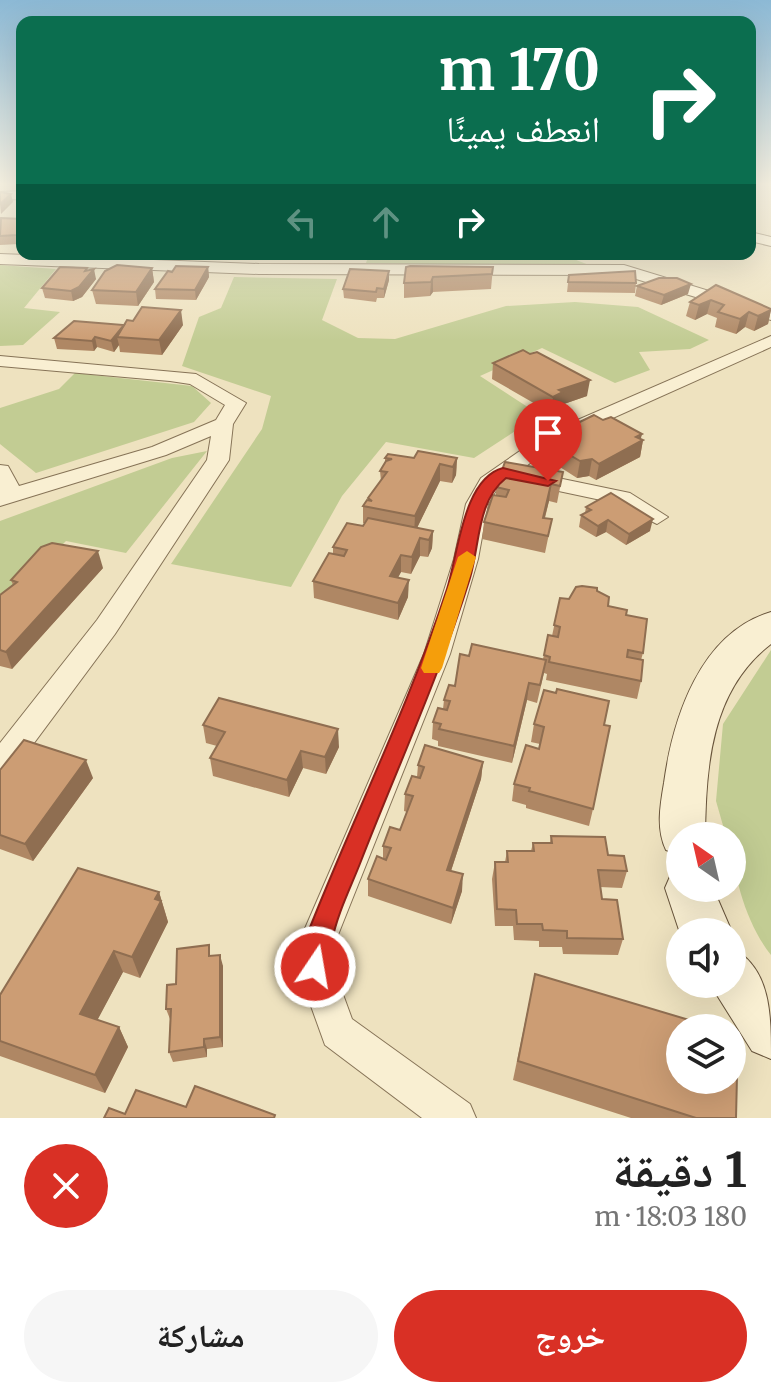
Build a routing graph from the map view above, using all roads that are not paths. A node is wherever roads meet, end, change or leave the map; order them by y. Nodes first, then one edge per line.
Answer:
1 (26, 260) edge
2 (606, 260) edge
3 (624, 270) junction
4 (771, 315) edge
5 (771, 341) edge
6 (0, 361) edge
7 (223, 424) junction
8 (0, 471) edge
9 (503, 472) junction
10 (6, 497) edge
11 (657, 517) dead end
12 (771, 625) edge
13 (0, 765) edge
14 (682, 822) edge
15 (746, 995) edge
16 (771, 1032) edge
17 (456, 1118) edge

1 - 3 street
2 - 3 street
3 - 4 street
5 - 9 street
6 - 7 street
7 - 10 street
7 - 13 street
8 - 10 street
9 - 11 street
9 - 17 street
12 - 14 street
15 - 16 street

